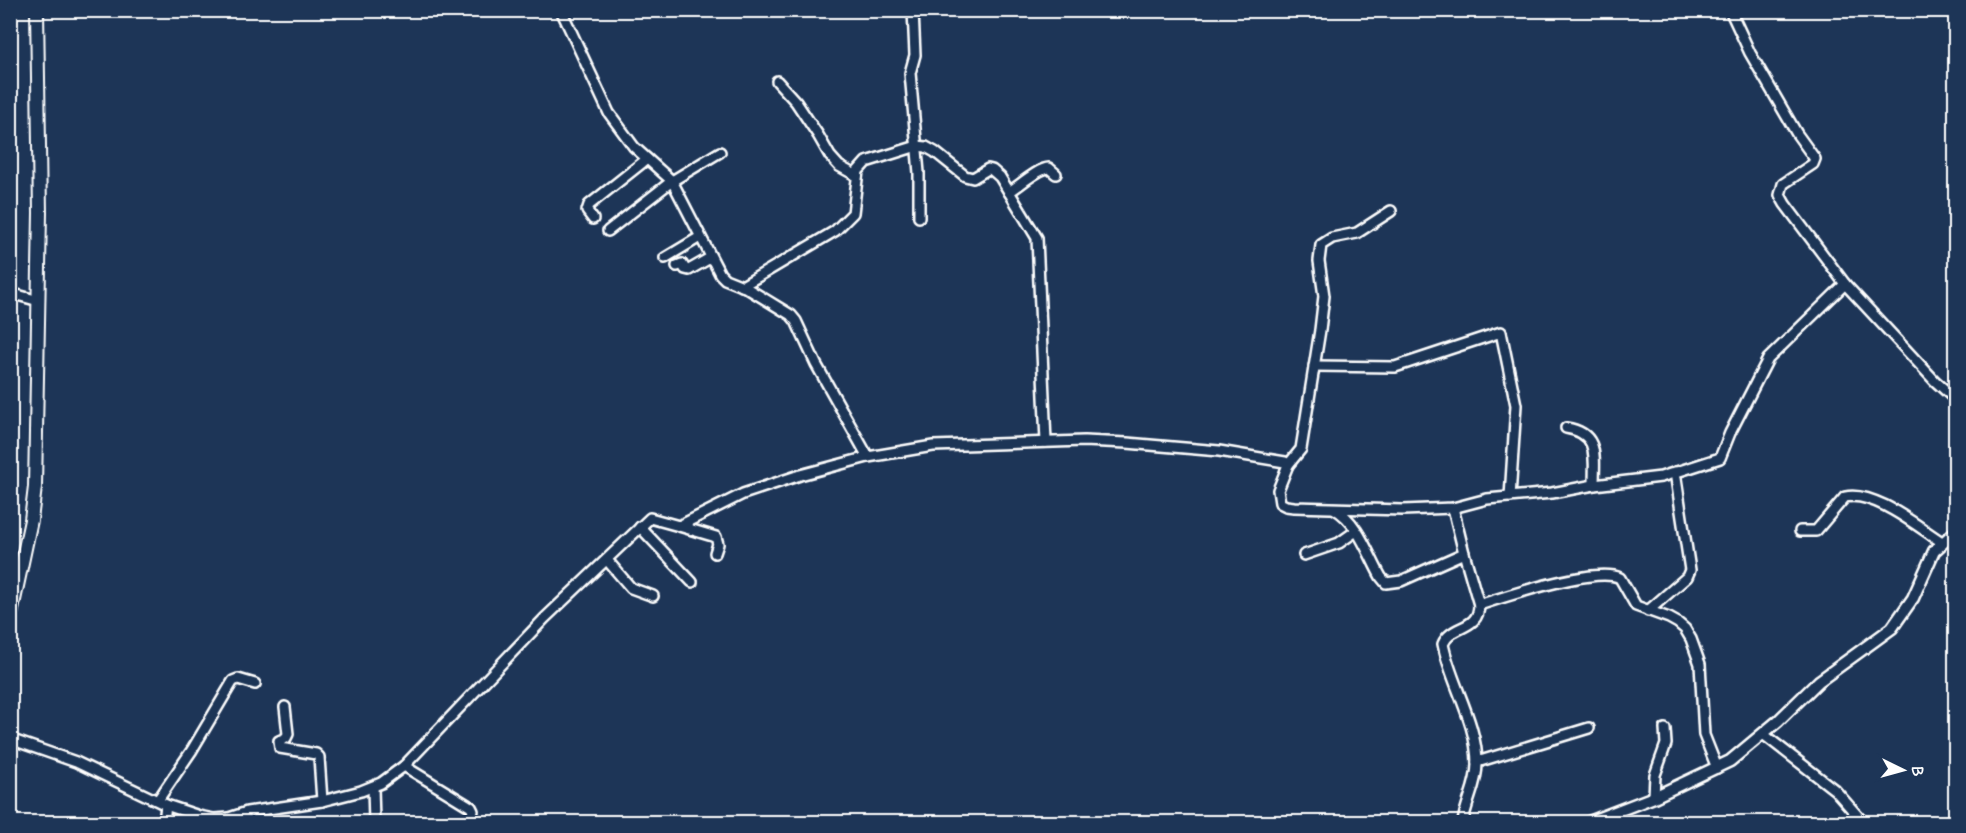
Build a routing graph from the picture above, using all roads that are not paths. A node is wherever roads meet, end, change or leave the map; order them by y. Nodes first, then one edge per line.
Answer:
1 (37, 10) edge
2 (561, 10) edge
3 (913, 10) edge
4 (1730, 10) edge
5 (777, 81) dead end
6 (917, 146) junction
7 (720, 152) dead end
8 (647, 159) junction
9 (1056, 174) dead end
10 (857, 176) junction
11 (672, 181) junction
12 (1009, 192) junction
13 (1391, 211) dead end
14 (919, 217) dead end
15 (593, 219) dead end
16 (608, 231) dead end
17 (700, 237) junction
18 (665, 258) dead end
19 (710, 258) junction
20 (677, 266) dead end
21 (1845, 284) junction
22 (742, 286) junction
23 (10, 293) edge
24 (39, 301) junction
25 (1314, 366) junction
26 (1956, 400) edge
27 (1566, 428) dead end
28 (1046, 442) junction
29 (868, 457) junction
30 (1288, 465) junction
31 (1675, 472) junction
32 (1594, 485) junction
33 (1510, 497) junction
34 (1332, 507) junction
35 (1453, 508) junction
36 (679, 526) junction
37 (640, 527) junction
38 (1356, 531) junction
39 (1800, 531) dead end
40 (1956, 531) edge
41 (1942, 542) junction
42 (1464, 552) junction
43 (715, 553) dead end
44 (1304, 555) dead end
45 (607, 560) junction
46 (692, 582) dead end
47 (14, 591) edge
48 (653, 596) dead end
49 (1479, 605) junction
50 (1648, 611) junction
51 (10, 619) edge
52 (255, 684) dead end
53 (285, 707) dead end
54 (1589, 728) dead end
55 (1665, 729) dead end
56 (1763, 734) junction
57 (10, 739) edge
58 (1477, 762) junction
59 (404, 766) junction
60 (1717, 768) junction
61 (373, 787) junction
62 (1654, 797) junction
63 (322, 801) junction
64 (162, 802) junction
65 (164, 822) edge
66 (374, 822) edge
67 (470, 822) edge
68 (1463, 822) edge
69 (1589, 822) edge
70 (1863, 822) edge

1 - 24 main road
2 - 8 street
3 - 6 street
4 - 21 street
5 - 10 street
6 - 10 street
6 - 12 street
6 - 14 street
7 - 11 street
8 - 11 street
8 - 15 street
9 - 12 street
10 - 22 street
11 - 16 street
11 - 17 street
12 - 28 street
13 - 25 street
17 - 18 street
17 - 19 street
19 - 20 street
19 - 22 street
21 - 26 street
21 - 31 street
22 - 29 street
23 - 24 street
24 - 47 main road
25 - 30 street
25 - 33 street
27 - 32 street
28 - 29 street
28 - 30 street
29 - 36 street
30 - 34 street
31 - 32 street
31 - 50 street
32 - 33 street
33 - 35 street
34 - 35 street
34 - 38 street
35 - 42 street
36 - 37 street
36 - 43 street
37 - 45 street
37 - 46 street
38 - 42 street
38 - 44 street
39 - 41 street
40 - 41 street
41 - 56 street
42 - 49 street
45 - 48 street
45 - 59 street
47 - 51 main road
49 - 50 street
49 - 58 street
50 - 60 street
52 - 64 street
53 - 63 street
54 - 58 street
55 - 62 street
56 - 60 street
56 - 70 street
57 - 64 street
58 - 68 street
59 - 61 street
59 - 67 street
60 - 62 street
61 - 63 street
61 - 66 street
62 - 69 street
63 - 64 street
64 - 65 street

